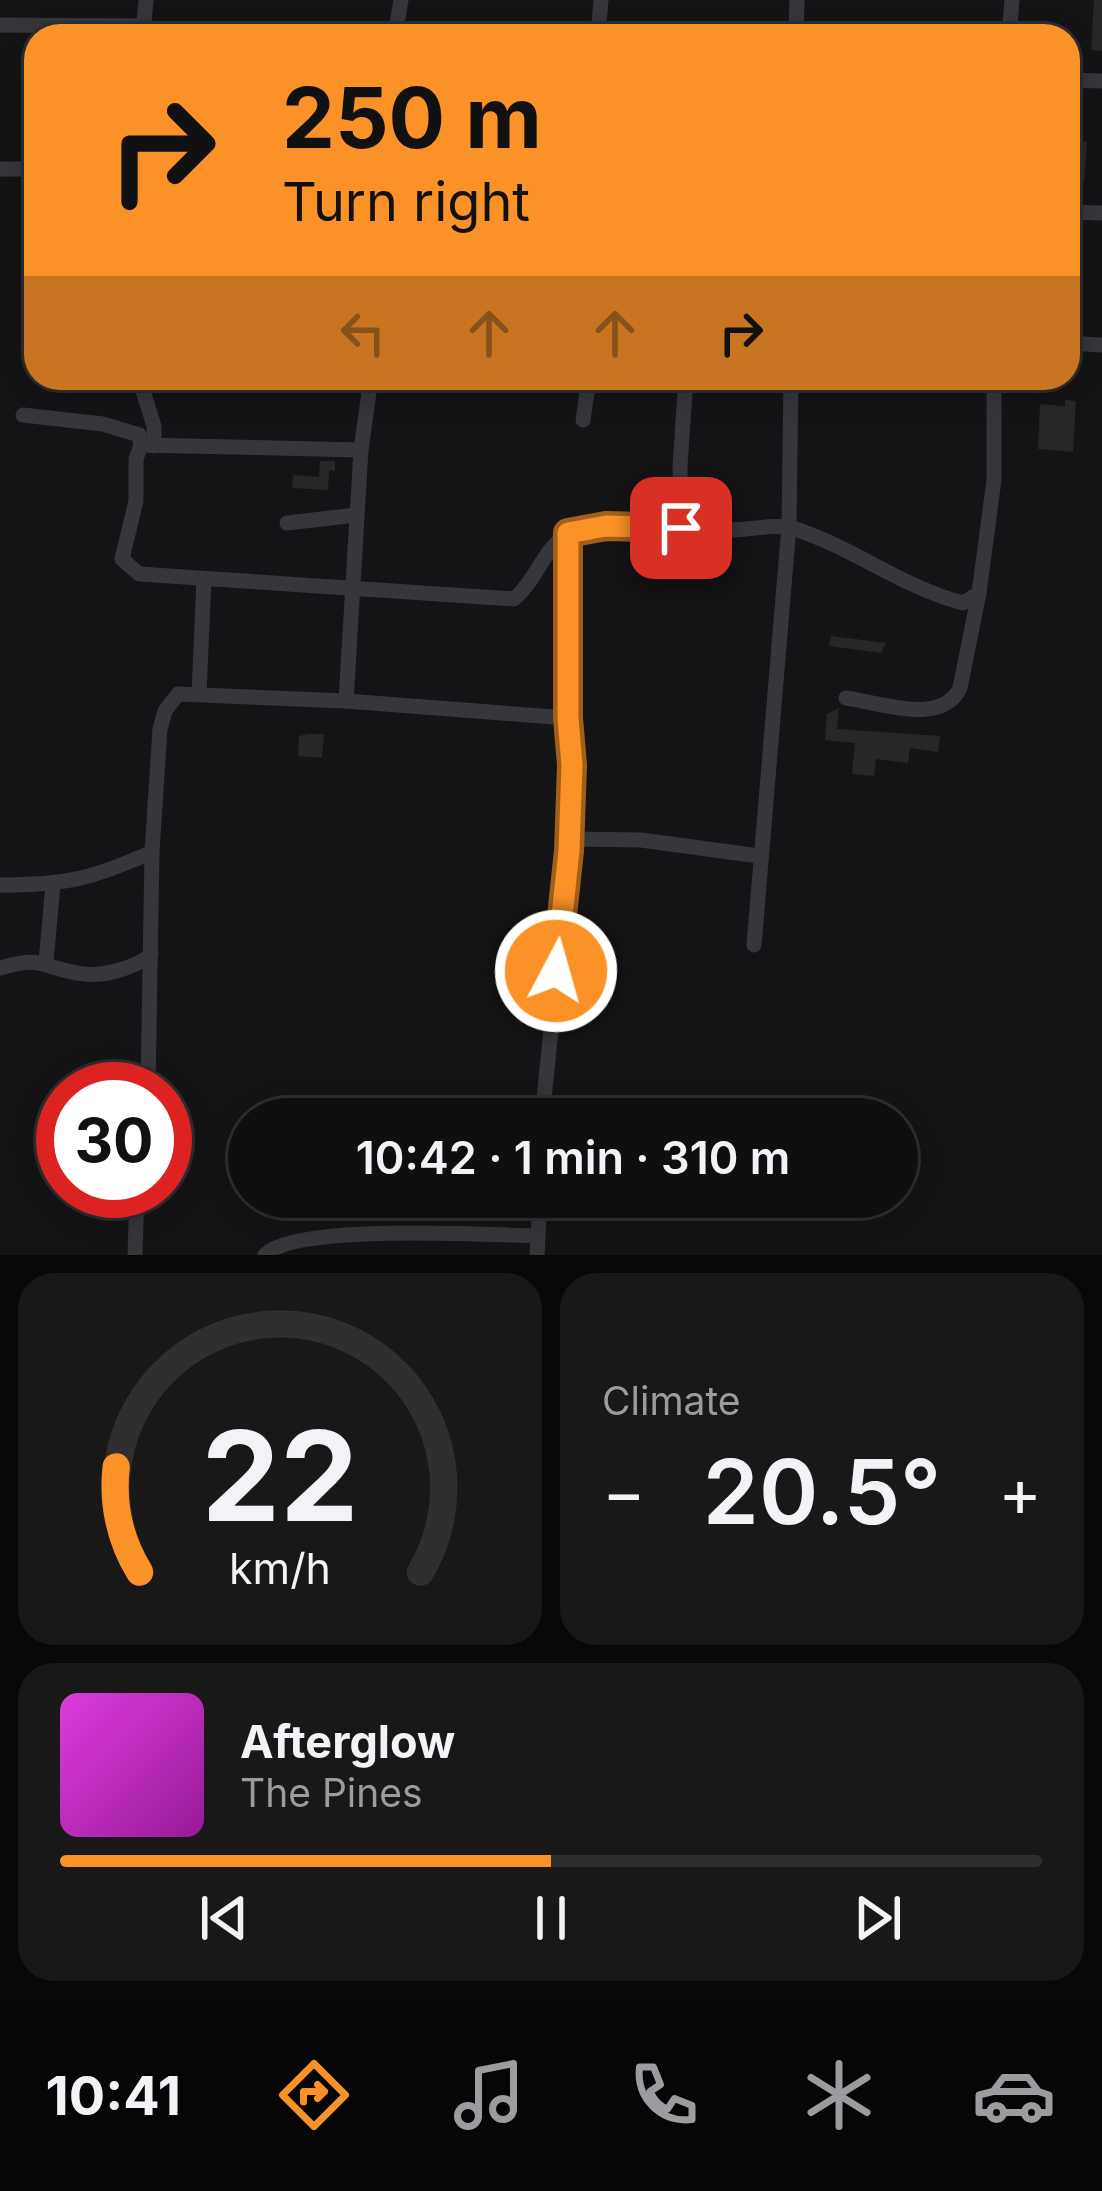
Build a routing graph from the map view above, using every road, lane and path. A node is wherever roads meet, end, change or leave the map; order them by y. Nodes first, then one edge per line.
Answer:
1 (144, 390) edge
2 (369, 390) edge
3 (587, 390) edge
4 (685, 390) edge
5 (791, 390) edge
6 (994, 390) edge
7 (23, 415) dead end
8 (583, 420) dead end
9 (147, 446) junction
10 (361, 450) junction
11 (356, 515) junction
12 (287, 523) dead end
13 (789, 526) junction
14 (681, 528) junction
15 (568, 533) junction
16 (204, 579) junction
17 (351, 588) junction
18 (979, 593) junction
19 (199, 694) junction
20 (846, 698) dead end
21 (346, 701) junction
22 (568, 718) junction
23 (569, 839) junction
24 (152, 852) junction
25 (759, 856) junction
26 (53, 884) junction
27 (0, 885) edge
28 (754, 945) dead end
29 (152, 955) junction
30 (46, 962) junction
31 (0, 968) edge
32 (149, 1062) edge
33 (543, 1098) edge
34 (136, 1218) edge
35 (539, 1218) edge
36 (538, 1236) junction
37 (135, 1255) edge
38 (265, 1255) edge
39 (537, 1255) edge

1 - 9 street
2 - 10 street
3 - 8 street
4 - 14 street
5 - 13 street
6 - 18 street
7 - 9 street
9 - 10 street
9 - 16 street
10 - 11 street
11 - 12 street
11 - 17 street
13 - 14 street
13 - 18 street
13 - 25 street
14 - 15 street
15 - 17 street
15 - 22 street
16 - 17 street
16 - 19 street
17 - 21 street
18 - 20 street
19 - 21 street
19 - 24 street
21 - 22 street
22 - 23 street
23 - 25 street
23 - 33 street
24 - 26 street
24 - 29 street
25 - 28 street
26 - 27 street
26 - 30 street
29 - 30 street
29 - 32 street
30 - 31 street
34 - 37 street
35 - 36 street
36 - 38 street
36 - 39 street

